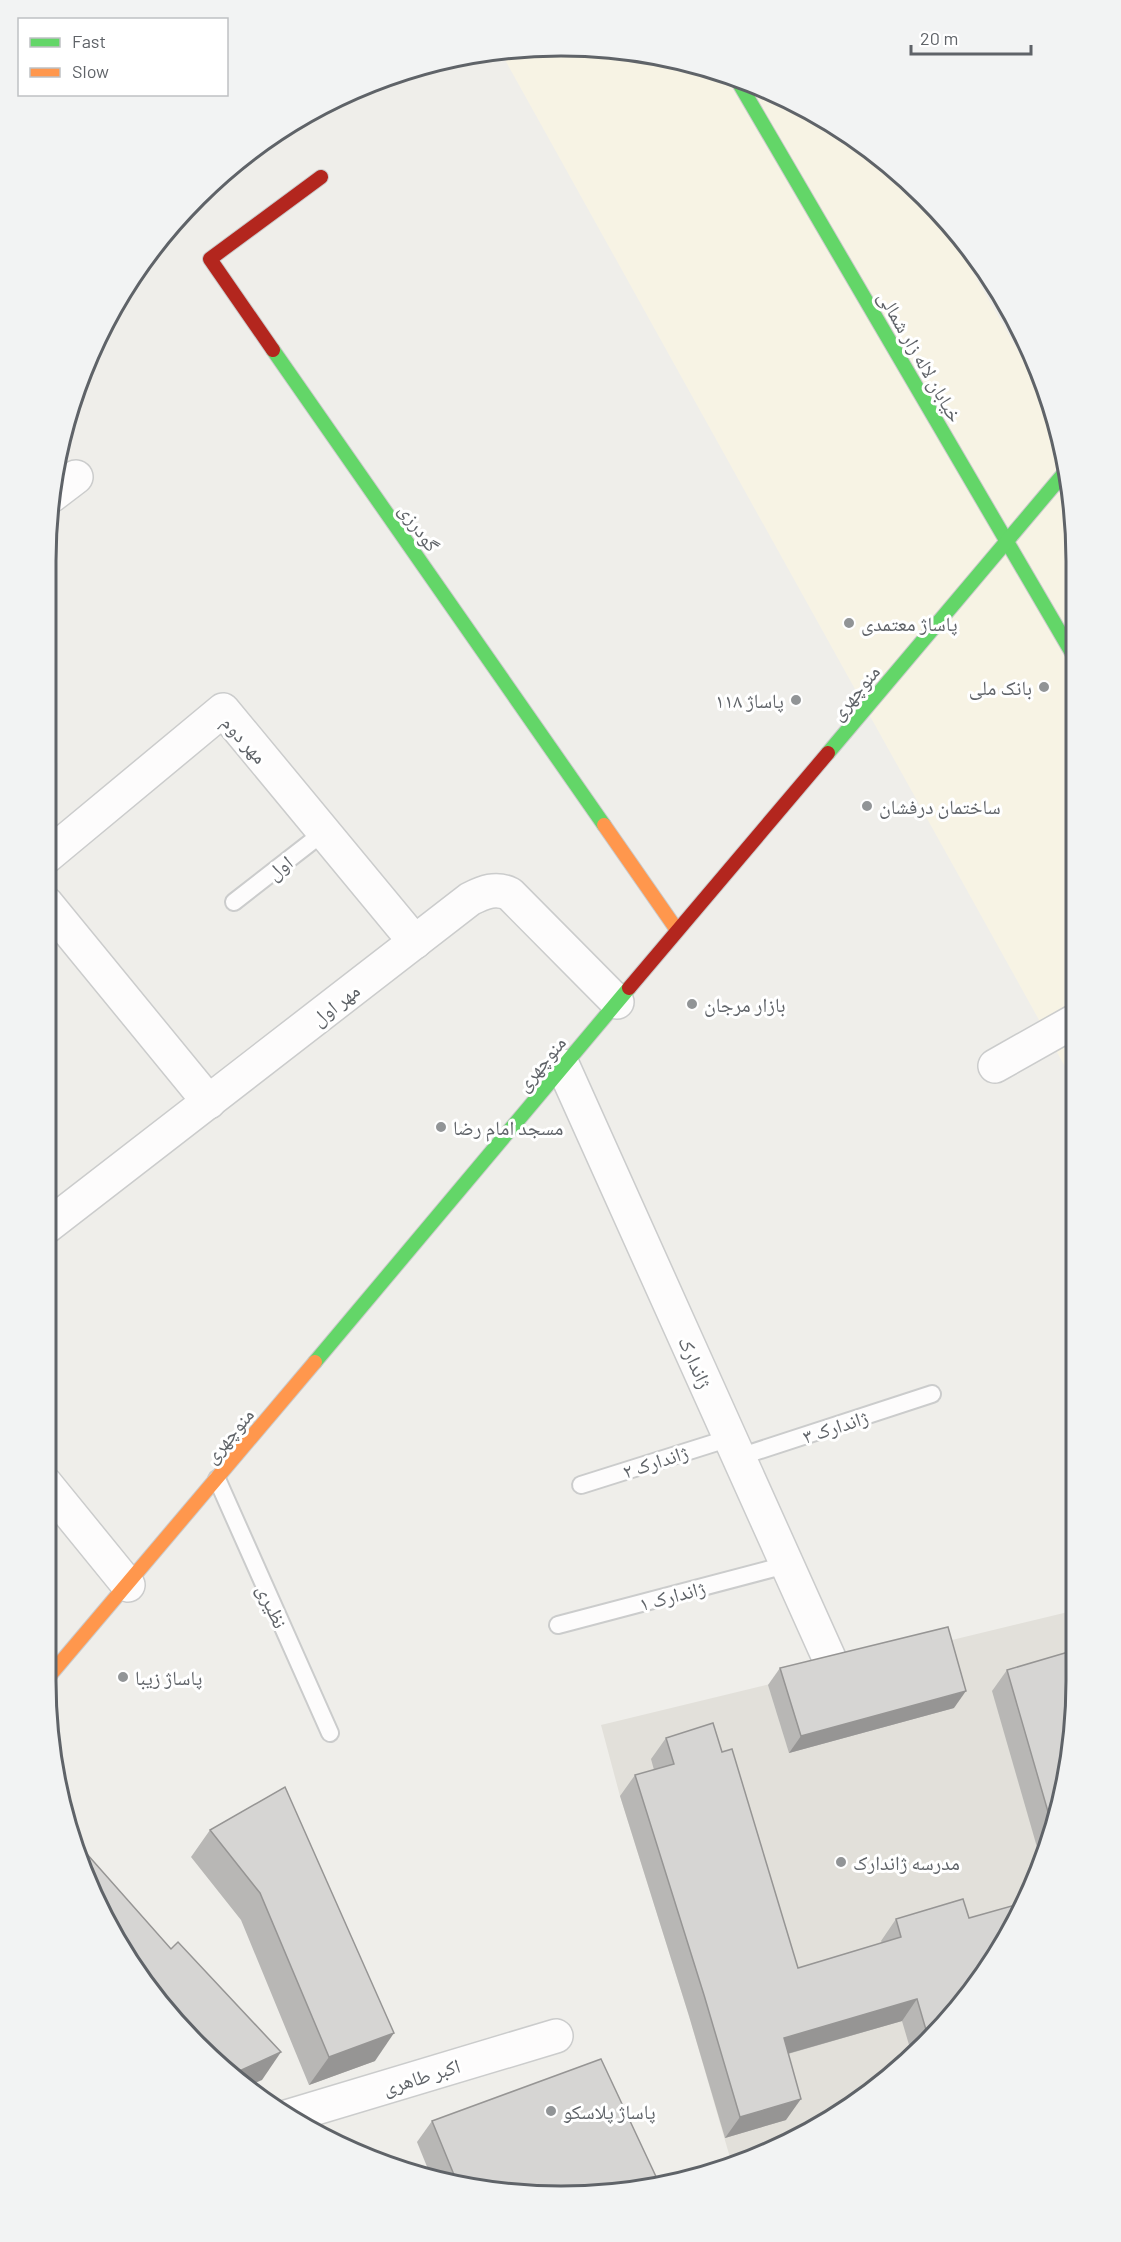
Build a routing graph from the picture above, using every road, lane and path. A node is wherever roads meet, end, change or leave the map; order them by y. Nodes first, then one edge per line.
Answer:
1 (743, 90) edge
2 (321, 177) dead end
3 (1059, 480) edge
4 (1007, 543) junction
5 (1066, 643) edge
6 (324, 832) junction
7 (56, 849) edge
8 (234, 902) dead end
9 (56, 915) edge
10 (677, 930) junction
11 (416, 942) junction
12 (617, 1002) junction
13 (1066, 1026) edge
14 (562, 1066) junction
15 (995, 1066) dead end
16 (209, 1102) junction
17 (56, 1219) edge
18 (932, 1394) dead end
19 (734, 1447) junction
20 (217, 1479) junction
21 (581, 1485) dead end
22 (56, 1497) edge
23 (786, 1565) junction
24 (128, 1585) junction
25 (558, 1625) dead end
26 (829, 1658) edge
27 (56, 1668) edge
28 (330, 1733) dead end
29 (556, 2036) dead end
30 (298, 2112) edge

1 - 4 street, خیابان لاله زار شمالی
2 - 10 street, گودرزی
3 - 4 street, منوچهری
4 - 5 street, خیابان لاله زار شمالی
4 - 10 street, منوچهری
6 - 7 street, مهر دوم
6 - 8 lane, اول
6 - 11 street, مهر دوم
9 - 16 street
10 - 12 street, منوچهری
11 - 12 street, مهر اول
11 - 16 street, مهر اول
12 - 14 street, منوچهری
13 - 15 street
14 - 19 street, ژاندارک
14 - 20 street, منوچهری
16 - 17 street, مهر اول
18 - 19 lane, ژاندارک ۳
19 - 21 lane, ژاندارک ۲
19 - 23 street, ژاندارک
20 - 24 street, منوچهری
20 - 28 lane, نظیری
22 - 24 street
23 - 25 lane, ژاندارک ۱
23 - 26 street, ژاندارک
24 - 27 street, منوچهری
29 - 30 street, اکبر طاهری

